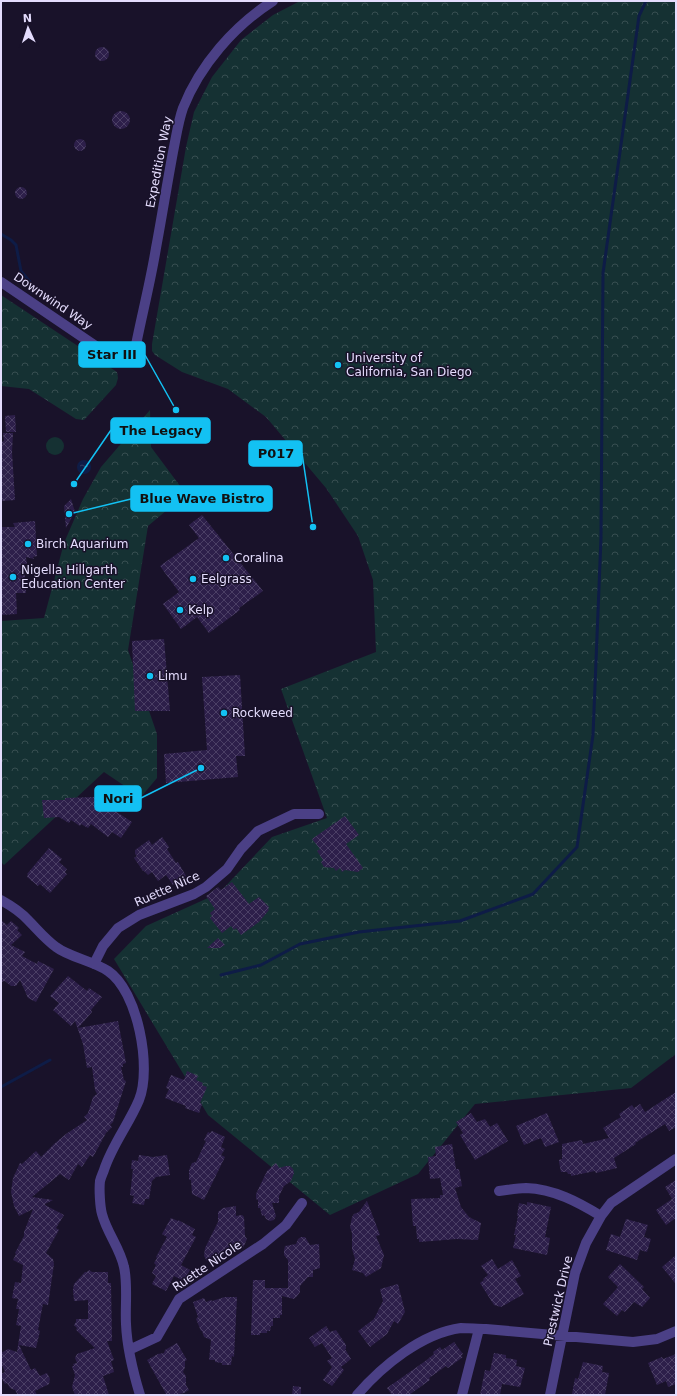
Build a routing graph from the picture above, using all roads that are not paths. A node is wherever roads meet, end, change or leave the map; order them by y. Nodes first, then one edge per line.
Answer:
1 (273, 1) edge
2 (1, 282) edge
3 (133, 360) joint
4 (318, 814) dead end
5 (1, 900) edge
6 (94, 964) junction
7 (676, 1159) edge
8 (499, 1191) dead end
9 (302, 1203) dead end
10 (601, 1216) junction
11 (479, 1329) junction
12 (676, 1331) edge
13 (563, 1336) junction
14 (129, 1350) junction
15 (140, 1395) edge
16 (357, 1395) edge
17 (462, 1395) edge
18 (550, 1395) edge

1 - 3 street, Expedition Way
2 - 3 street, Downwind Way
4 - 6 street, Ruette Nice
5 - 6 street
6 - 14 street
7 - 10 street, Prestwick Drive
8 - 10 street
9 - 14 street, Ruette Nicole
10 - 13 street, Prestwick Drive
11 - 13 street
11 - 16 street
11 - 17 street
12 - 13 street
13 - 18 street, Prestwick Drive
14 - 15 street

